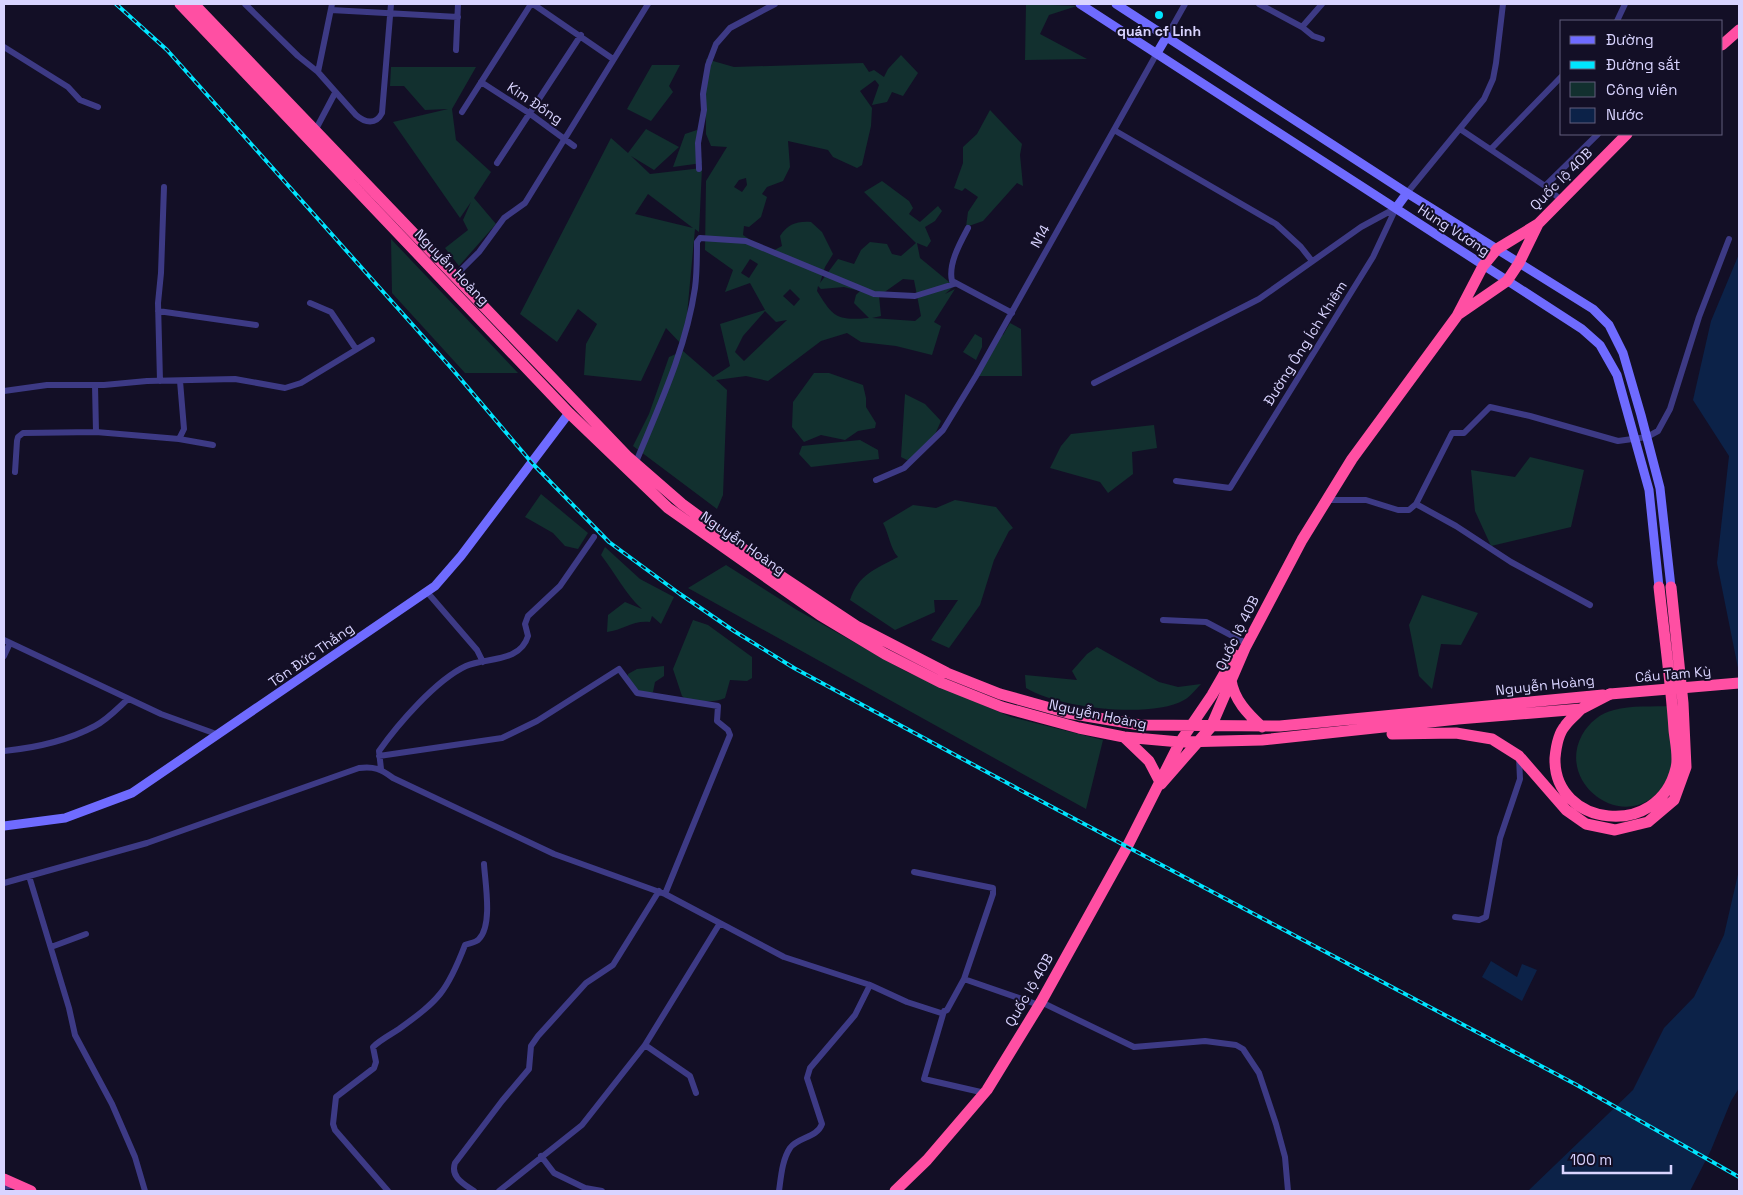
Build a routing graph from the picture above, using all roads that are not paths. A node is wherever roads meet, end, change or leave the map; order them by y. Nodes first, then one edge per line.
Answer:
1 (180, 4) edge
2 (196, 4) edge
3 (245, 4) edge
4 (391, 4) edge
5 (458, 4) edge
6 (532, 4) edge
7 (647, 4) edge
8 (775, 4) edge
9 (1080, 4) edge
10 (1116, 4) edge
11 (1185, 4) edge
12 (1261, 4) edge
13 (1322, 4) edge
14 (1503, 4) edge
15 (1625, 4) edge
16 (331, 7) edge
17 (390, 12) junction
18 (458, 17) junction
19 (1617, 20) edge
20 (1302, 27) junction
21 (1739, 30) edge
22 (581, 35) junction
23 (1167, 36) junction
24 (1322, 39) dead end
25 (1723, 44) edge
26 (4, 47) edge
27 (456, 50) dead end
28 (1157, 53) junction
29 (613, 59) junction
30 (318, 72) junction
31 (1560, 78) edge
32 (480, 82) junction
33 (335, 94) junction
34 (98, 107) dead end
35 (462, 112) dead end
36 (530, 113) junction
37 (316, 128) junction
38 (1460, 128) junction
39 (1114, 130) junction
40 (1597, 135) edge
41 (1626, 135) edge
42 (564, 138) junction
43 (574, 146) dead end
44 (1491, 149) junction
45 (497, 163) dead end
46 (699, 169) dead end
47 (1545, 186) junction
48 (164, 187) dead end
49 (1407, 193) junction
50 (1562, 200) junction
51 (1396, 208) junction
52 (1538, 224) junction
53 (968, 228) dead end
54 (1729, 239) dead end
55 (1496, 249) junction
56 (1312, 260) junction
57 (1519, 264) junction
58 (1483, 266) junction
59 (456, 275) junction
60 (1507, 281) junction
61 (954, 284) junction
62 (310, 303) dead end
63 (158, 311) junction
64 (1012, 313) junction
65 (1457, 316) junction
66 (256, 325) dead end
67 (372, 340) dead end
68 (356, 349) junction
69 (160, 381) junction
70 (180, 381) junction
71 (1094, 383) dead end
72 (95, 385) junction
73 (4, 391) edge
74 (569, 413) junction
75 (96, 432) junction
76 (1647, 437) junction
77 (180, 439) junction
78 (1635, 440) junction
79 (213, 444) dead end
80 (636, 462) junction
81 (15, 472) dead end
82 (876, 480) dead end
83 (1176, 481) dead end
84 (1328, 500) junction
85 (1416, 504) junction
86 (594, 537) dead end
87 (1302, 540) junction
88 (1665, 587) junction
89 (427, 592) junction
90 (1590, 605) dead end
91 (1163, 620) dead end
92 (1242, 641) junction
93 (7, 642) edge
94 (4, 656) edge
95 (483, 662) junction
96 (1231, 680) junction
97 (1739, 683) edge
98 (1610, 694) junction
99 (128, 699) junction
100 (1581, 710) junction
101 (1189, 727) junction
102 (1211, 727) junction
103 (1262, 727) junction
104 (219, 735) junction
105 (1318, 735) junction
106 (1124, 737) junction
107 (1180, 742) junction
108 (1197, 742) junction
109 (4, 751) edge
110 (380, 756) junction
111 (1519, 756) junction
112 (382, 769) junction
113 (1161, 784) junction
114 (4, 826) edge
115 (484, 864) dead end
116 (914, 872) dead end
117 (29, 876) junction
118 (4, 883) edge
119 (662, 892) junction
120 (1455, 917) dead end
121 (720, 923) junction
122 (86, 934) dead end
123 (51, 947) junction
124 (964, 979) junction
125 (870, 985) junction
126 (1040, 1004) junction
127 (944, 1011) junction
128 (645, 1045) junction
129 (696, 1093) dead end
130 (985, 1093) junction
131 (541, 1156) junction
132 (4, 1179) edge
133 (16, 1185) junction
134 (4, 1187) edge
135 (31, 1191) edge
136 (145, 1191) edge
137 (388, 1191) edge
138 (474, 1191) edge
139 (499, 1191) edge
140 (602, 1191) edge
141 (779, 1191) edge
142 (896, 1191) edge
143 (1288, 1191) edge

1 - 74 highway, Nguyễn Hoàng
2 - 37 highway, Nguyễn Hoàng
3 - 30 street
4 - 17 street
5 - 18 street
6 - 22 street
6 - 32 street
7 - 29 street
8 - 46 street
9 - 28 main road, Hùng Vương
10 - 23 main road, Hùng Vương
11 - 23 street
12 - 20 street
13 - 20 street
14 - 38 street
15 - 19 street
16 - 17 street
16 - 30 street
17 - 18 street
17 - 33 street
18 - 27 street
20 - 24 street
21 - 25 highway
22 - 29 street
22 - 36 street
23 - 28 main road
23 - 49 main road, Hùng Vương
26 - 34 street
28 - 39 street, N14
28 - 51 main road, Hùng Vương
29 - 42 street
30 - 33 street
31 - 44 street
32 - 35 street
32 - 36 street, Kim Đồng
33 - 37 street
36 - 42 street, Kim Đồng
36 - 45 street
37 - 59 highway, Nguyễn Hoàng
38 - 44 street
38 - 49 street
39 - 56 street
39 - 64 street, N14
40 - 47 street
41 - 50 highway, Quốc lộ 40B
42 - 43 street, Kim Đồng
42 - 59 street
44 - 47 street
47 - 50 street
48 - 63 street
49 - 51 main road
49 - 55 main road, Hùng Vương
50 - 52 highway, Quốc lộ 40B
51 - 56 street
51 - 58 main road, Hùng Vương
51 - 83 street, Đường Ông Ích Khiêm
52 - 55 highway
52 - 57 highway
53 - 61 street
54 - 76 street
55 - 57 main road, Hùng Vương
55 - 58 highway
56 - 71 street
57 - 60 highway
57 - 76 main road, Hùng Vương
58 - 60 main road, Hùng Vương
58 - 65 highway
59 - 80 highway, Nguyễn Hoàng
60 - 65 highway
60 - 78 main road, Hùng Vương
61 - 64 street
61 - 80 street
62 - 68 street
63 - 66 street
63 - 69 street
64 - 82 street, N14
65 - 84 highway, Quốc lộ 40B
67 - 68 street
68 - 70 street
69 - 70 street
69 - 72 street
70 - 77 street
72 - 73 street
72 - 75 street
74 - 89 main road, Tôn Đức Thắng
74 - 106 highway, Nguyễn Hoàng
75 - 77 street
75 - 81 street
76 - 78 street
76 - 88 main road, Hùng Vương
77 - 79 street
78 - 85 street
78 - 88 main road, Hùng Vương
80 - 101 highway, Nguyễn Hoàng
84 - 85 street
84 - 87 highway, Quốc lộ 40B
85 - 90 street
86 - 95 street
87 - 92 highway, Quốc lộ 40B
87 - 96 highway, Quốc lộ 40B
88 - 100 highway
88 - 111 highway
89 - 95 street
89 - 104 main road, Tôn Đức Thắng
91 - 92 street
92 - 101 highway, Quốc lộ 40B
93 - 94 street
93 - 99 street
95 - 110 street
96 - 102 highway, Quốc lộ 40B
96 - 103 highway
97 - 98 highway, Cầu Tam Kỳ, bridge
98 - 100 highway, Nguyễn Hoàng
98 - 103 highway, Nguyễn Hoàng
99 - 104 street
99 - 109 street
100 - 105 highway, Nguyễn Hoàng
101 - 102 highway, Nguyễn Hoàng
101 - 107 highway, Quốc lộ 40B
102 - 103 highway, Nguyễn Hoàng
102 - 108 highway, Quốc lộ 40B
104 - 114 main road, Tôn Đức Thắng
105 - 108 highway, Nguyễn Hoàng
105 - 111 highway
106 - 107 highway, Nguyễn Hoàng
106 - 113 highway
107 - 108 highway, Nguyễn Hoàng
107 - 113 highway, Quốc lộ 40B
108 - 113 highway, Quốc lộ 40B
110 - 112 street
110 - 119 street
111 - 120 street
112 - 117 street
112 - 119 street
113 - 126 highway, Quốc lộ 40B
115 - 137 street
116 - 124 street
117 - 118 street
117 - 123 street
119 - 121 street
119 - 138 street
121 - 125 street
121 - 128 street
122 - 123 street
123 - 136 street
124 - 126 street
124 - 127 street
125 - 127 street
125 - 141 street
126 - 130 highway, Quốc lộ 40B
126 - 143 street
127 - 130 street
128 - 129 street
128 - 131 street
130 - 142 highway, Quốc lộ 40B
131 - 139 street
131 - 140 street
132 - 133 highway
133 - 134 street
133 - 135 highway

